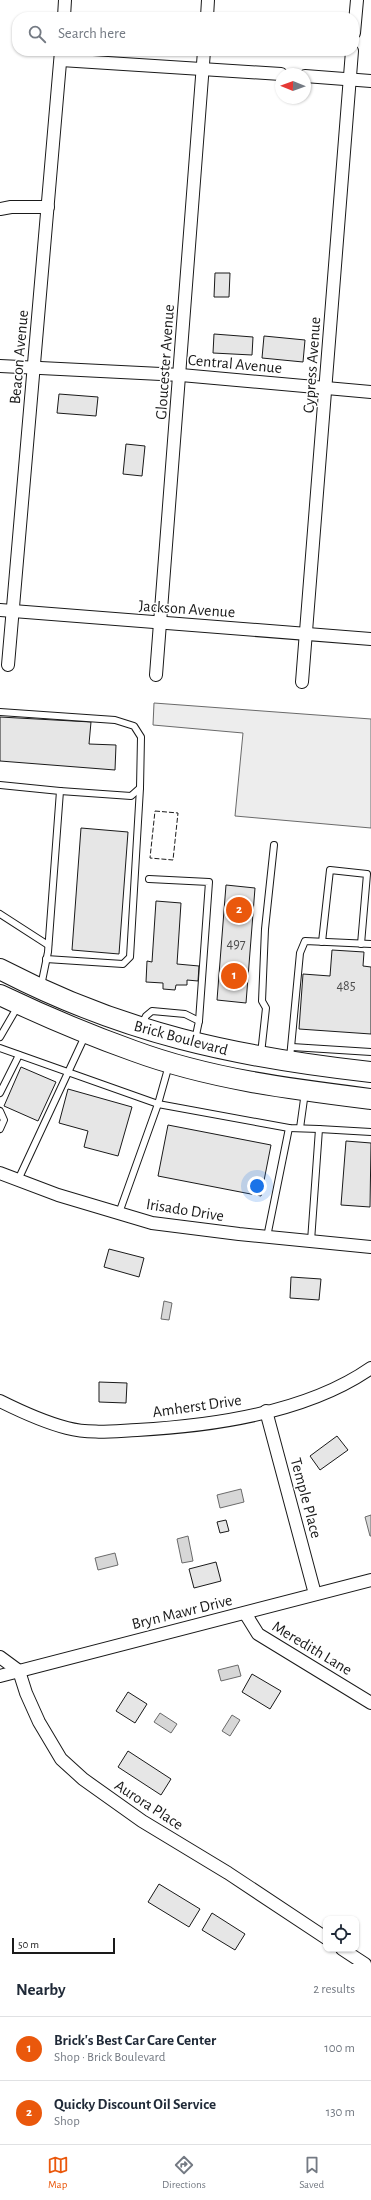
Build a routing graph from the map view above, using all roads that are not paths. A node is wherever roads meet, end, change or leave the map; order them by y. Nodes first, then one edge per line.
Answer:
1 (65, 0) edge
2 (208, 0) edge
3 (357, 0) edge
4 (64, 12) edge
5 (207, 12) edge
6 (356, 12) edge
7 (61, 56) edge
8 (72, 56) edge
9 (204, 56) edge
10 (351, 56) edge
11 (203, 68) junction
12 (275, 74) edge
13 (311, 77) edge
14 (349, 80) junction
15 (371, 81) edge
16 (48, 207) junction
17 (0, 209) edge
18 (0, 366) edge
19 (34, 368) junction
20 (181, 375) junction
21 (326, 389) junction
22 (371, 392) edge
23 (0, 610) edge
24 (13, 611) junction
25 (161, 623) junction
26 (307, 634) junction
27 (371, 639) edge
28 (8, 665) dead end
29 (156, 675) dead end
30 (302, 682) dead end
31 (0, 712) edge
32 (0, 785) edge
33 (140, 788) junction
34 (60, 791) junction
35 (274, 846) dead end
36 (149, 879) dead end
37 (0, 914) edge
38 (322, 942) junction
39 (361, 944) junction
40 (371, 944) edge
41 (48, 945) junction
42 (46, 959) junction
43 (0, 969) edge
44 (41, 989) junction
45 (0, 995) edge
46 (19, 1004) junction
47 (199, 1021) junction
48 (140, 1028) junction
49 (87, 1032) junction
50 (0, 1037) edge
51 (195, 1044) junction
52 (0, 1048) edge
53 (371, 1052) edge
54 (20, 1055) junction
55 (291, 1055) junction
56 (260, 1057) junction
57 (170, 1062) junction
58 (68, 1072) junction
59 (371, 1072) edge
60 (305, 1090) junction
61 (0, 1093) edge
62 (371, 1099) edge
63 (158, 1104) junction
64 (0, 1111) edge
65 (289, 1128) junction
66 (300, 1128) junction
67 (0, 1129) edge
68 (319, 1129) junction
69 (371, 1132) edge
70 (0, 1173) edge
71 (18, 1180) junction
72 (119, 1213) junction
73 (267, 1237) junction
74 (311, 1241) junction
75 (371, 1247) edge
76 (371, 1368) edge
77 (0, 1401) edge
78 (266, 1412) junction
79 (371, 1580) edge
80 (315, 1594) junction
81 (245, 1613) junction
82 (0, 1657) edge
83 (19, 1671) junction
84 (0, 1676) edge
85 (371, 1703) edge
86 (323, 1936) edge
87 (347, 1952) edge
88 (365, 1964) edge

1 - 4 street
2 - 5 street
3 - 6 street
7 - 16 street, Beacon Avenue
8 - 11 street
9 - 11 street, Gloucester Avenue
10 - 14 street, Cypress Avenue
11 - 12 street
11 - 20 street, Gloucester Avenue
13 - 14 street
14 - 15 street
14 - 21 street, Cypress Avenue
16 - 17 street
16 - 19 street, Beacon Avenue
18 - 19 street, Central Avenue
19 - 20 street, Central Avenue
19 - 24 street, Beacon Avenue
20 - 21 street, Central Avenue
20 - 25 street, Gloucester Avenue
21 - 22 street, Central Avenue
21 - 26 street, Cypress Avenue
23 - 24 street, Jackson Avenue
24 - 25 street, Jackson Avenue
24 - 28 street, Beacon Avenue
25 - 26 street, Jackson Avenue
25 - 29 street, Gloucester Avenue
26 - 27 street, Jackson Avenue
26 - 30 street, Cypress Avenue
31 - 33 lane
32 - 34 lane
33 - 34 lane
33 - 42 lane
34 - 41 lane
35 - 56 lane
36 - 47 lane
37 - 41 lane
38 - 39 lane
38 - 39 lane
38 - 55 lane
39 - 40 lane
41 - 42 lane
42 - 44 lane
43 - 44 main road, Brick Boulevard
44 - 48 main road, Brick Boulevard
45 - 46 main road, Brick Boulevard
46 - 49 main road, Brick Boulevard
46 - 50 lane
47 - 48 lane
47 - 51 lane
48 - 51 main road, Brick Boulevard
49 - 57 main road, Brick Boulevard
49 - 58 lane
51 - 56 main road, Brick Boulevard
52 - 54 lane
53 - 55 lane
54 - 58 lane
54 - 61 lane
55 - 56 main road, Brick Boulevard
55 - 59 main road, Brick Boulevard
57 - 60 main road, Brick Boulevard
57 - 63 lane
58 - 63 lane
58 - 71 lane
60 - 62 main road, Brick Boulevard
60 - 66 lane
63 - 65 lane
63 - 72 lane
64 - 67 lane
65 - 66 lane
65 - 73 lane
66 - 68 lane
68 - 69 lane
68 - 74 lane
70 - 71 street, Irisado Drive
71 - 72 street, Irisado Drive
72 - 73 street, Irisado Drive
73 - 74 street, Irisado Drive
74 - 75 street, Irisado Drive
76 - 78 street, Amherst Drive
77 - 78 street, Amherst Drive
78 - 80 street, Temple Place
79 - 80 street, Bryn Mawr Drive
80 - 81 street, Bryn Mawr Drive
81 - 83 street, Bryn Mawr Drive
81 - 85 street, Meredith Lane
82 - 83 street
83 - 84 street, Bryn Mawr Drive
83 - 86 street, Aurora Place
87 - 88 street

